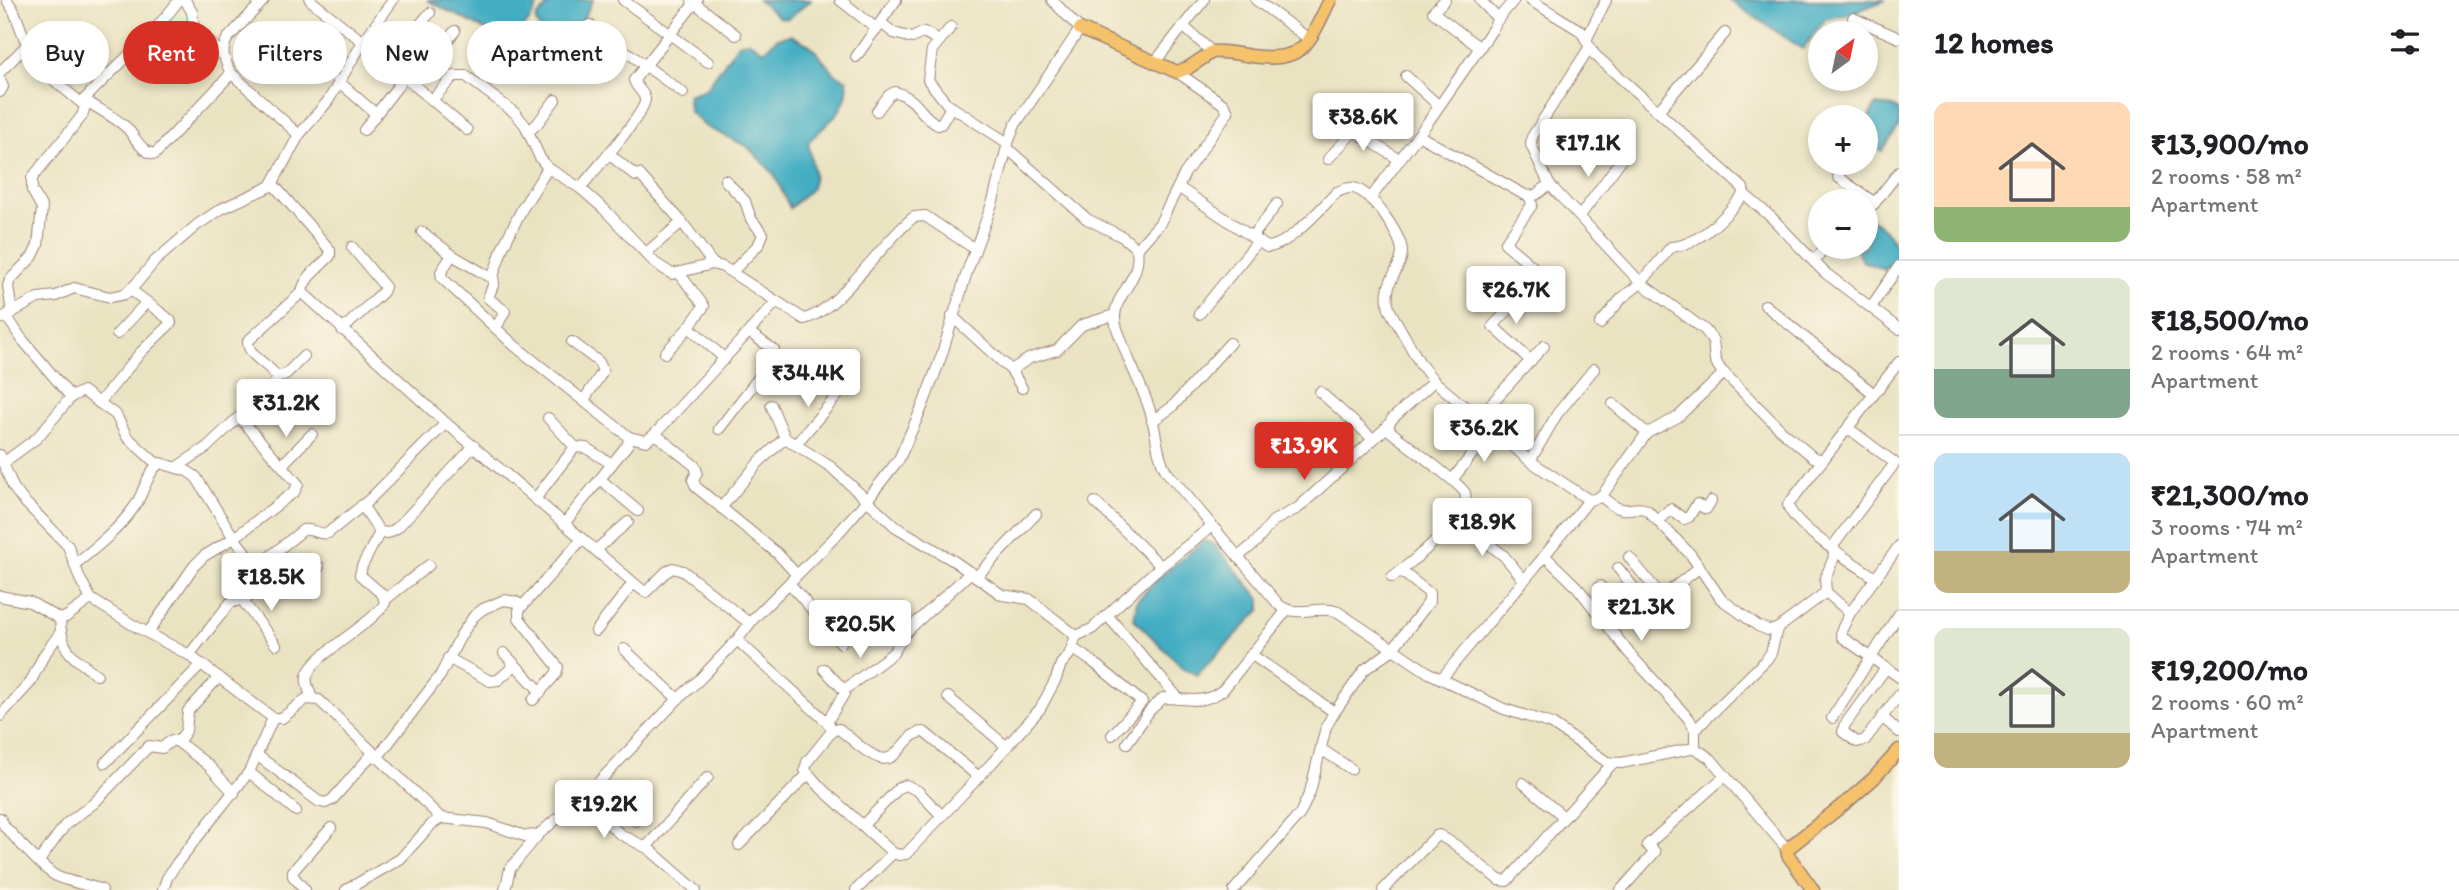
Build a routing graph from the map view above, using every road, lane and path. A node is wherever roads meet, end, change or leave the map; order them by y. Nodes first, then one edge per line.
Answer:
1 (6, 0) edge
2 (182, 0) edge
3 (264, 0) edge
4 (310, 0) edge
5 (393, 0) edge
6 (623, 0) edge
7 (840, 0) edge
8 (897, 0) edge
9 (1052, 0) edge
10 (1204, 0) edge
11 (1256, 0) edge
12 (1330, 0) edge
13 (1445, 0) edge
14 (1480, 0) edge
15 (1514, 0) edge
16 (1530, 0) edge
17 (1606, 0) edge
18 (694, 1) edge
19 (430, 13) dead end
20 (1853, 18) dead end
21 (1498, 19) junction
22 (378, 21) edge
23 (423, 21) edge
24 (879, 26) junction
25 (1183, 26) junction
26 (951, 27) dead end
27 (21, 29) edge
28 (1080, 29) junction
29 (1725, 33) dead end
30 (670, 34) junction
31 (736, 35) dead end
32 (1899, 38) edge
33 (1309, 39) junction
34 (361, 40) edge
35 (939, 41) junction
36 (1588, 43) junction
37 (361, 45) edge
38 (1480, 48) junction
39 (21, 51) edge
40 (627, 52) edge
41 (1212, 52) junction
42 (222, 54) junction
43 (856, 57) dead end
44 (708, 62) dead end
45 (1155, 62) junction
46 (645, 65) junction
47 (347, 67) edge
48 (0, 72) edge
49 (230, 72) junction
50 (1177, 72) junction
51 (1406, 76) dead end
52 (0, 80) edge
53 (59, 84) edge
54 (336, 84) edge
55 (341, 84) edge
56 (404, 84) edge
57 (413, 84) edge
58 (0, 92) edge
59 (683, 93) dead end
60 (432, 100) junction
61 (555, 100) dead end
62 (83, 101) junction
63 (1439, 106) junction
64 (951, 107) junction
65 (877, 111) dead end
66 (1658, 111) junction
67 (376, 114) junction
68 (364, 130) dead end
69 (467, 130) dead end
70 (528, 132) junction
71 (299, 135) junction
72 (1418, 135) junction
73 (1007, 145) junction
74 (609, 154) junction
75 (1328, 159) dead end
76 (1400, 160) junction
77 (1621, 160) dead end
78 (548, 168) junction
79 (1899, 172) edge
80 (1838, 177) dead end
81 (725, 180) dead end
82 (274, 184) junction
83 (1549, 184) junction
84 (1178, 187) junction
85 (580, 188) junction
86 (1852, 189) edge
87 (1744, 194) junction
88 (1878, 196) edge
89 (1530, 197) junction
90 (1370, 199) junction
91 (1277, 204) dead end
92 (1580, 216) junction
93 (682, 222) junction
94 (422, 232) dead end
95 (1255, 239) junction
96 (352, 247) dead end
97 (975, 249) junction
98 (1137, 249) junction
99 (646, 253) junction
100 (452, 255) junction
101 (1816, 259) edge
102 (1814, 262) junction
103 (713, 264) junction
104 (1532, 266) dead end
105 (1899, 266) edge
106 (733, 271) junction
107 (679, 273) junction
108 (494, 276) junction
109 (1641, 283) junction
110 (131, 290) junction
111 (1527, 290) dead end
112 (302, 292) junction
113 (146, 302) junction
114 (776, 302) junction
115 (1765, 305) dead end
116 (1871, 307) junction
117 (1199, 314) dead end
118 (1114, 315) junction
119 (6, 316) edge
120 (952, 316) junction
121 (1600, 324) dead end
122 (689, 327) junction
123 (496, 328) junction
124 (1899, 329) edge
125 (342, 330) junction
126 (750, 333) junction
127 (117, 334) dead end
128 (572, 342) dead end
129 (1230, 343) dead end
130 (1544, 346) dead end
131 (665, 353) dead end
132 (304, 356) dead end
133 (725, 359) junction
134 (1531, 361) junction
135 (1899, 362) edge
136 (1594, 369) dead end
137 (1011, 370) junction
138 (1724, 373) junction
139 (277, 377) junction
140 (1434, 381) junction
141 (1022, 388) dead end
142 (842, 390) dead end
143 (1320, 392) dead end
144 (1874, 394) junction
145 (71, 397) junction
146 (584, 400) junction
147 (99, 403) junction
148 (1613, 404) dead end
149 (771, 405) dead end
150 (240, 418) junction
151 (548, 418) dead end
152 (1478, 418) junction
153 (1152, 421) junction
154 (446, 423) junction
155 (1388, 426) junction
156 (1848, 428) junction
157 (719, 429) dead end
158 (1491, 430) junction
159 (1647, 433) junction
160 (312, 434) dead end
161 (656, 434) junction
162 (629, 437) junction
163 (785, 438) junction
164 (1373, 439) junction
165 (795, 445) junction
166 (474, 446) junction
167 (575, 447) junction
168 (2, 459) edge
169 (1822, 460) junction
170 (1530, 461) junction
171 (157, 464) junction
172 (612, 464) junction
173 (282, 465) junction
174 (1897, 465) edge
175 (177, 467) junction
176 (600, 479) junction
177 (1452, 479) junction
178 (1601, 496) junction
179 (535, 499) junction
180 (1589, 499) junction
181 (867, 500) junction
182 (1711, 501) dead end
183 (1095, 502) dead end
184 (362, 505) junction
185 (721, 508) junction
186 (638, 511) dead end
187 (1036, 514) dead end
188 (1456, 517) junction
189 (1658, 521) junction
190 (628, 522) dead end
191 (564, 524) junction
192 (1212, 526) junction
193 (380, 532) junction
194 (234, 538) junction
195 (582, 539) junction
196 (1899, 546) edge
197 (1832, 548) junction
198 (596, 550) junction
199 (1545, 556) junction
200 (1238, 557) junction
201 (1629, 557) dead end
202 (75, 564) junction
203 (429, 565) dead end
204 (258, 566) junction
205 (1161, 566) junction
206 (319, 567) dead end
207 (1700, 567) junction
208 (1618, 568) dead end
209 (974, 574) junction
210 (266, 578) junction
211 (1876, 578) junction
212 (793, 579) junction
213 (1524, 580) junction
214 (633, 583) junction
215 (1600, 586) dead end
216 (1826, 592) junction
217 (0, 596) edge
218 (1662, 597) junction
219 (92, 599) junction
220 (386, 599) junction
221 (242, 600) junction
222 (521, 606) junction
223 (1649, 607) junction
224 (1286, 611) junction
225 (1850, 613) junction
226 (1899, 614) edge
227 (1107, 615) junction
228 (60, 619) junction
229 (749, 623) junction
230 (1777, 629) junction
231 (596, 631) dead end
232 (61, 633) junction
233 (148, 633) junction
234 (1076, 635) junction
235 (737, 640) junction
236 (841, 643) dead end
237 (276, 645) dead end
238 (1072, 648) junction
239 (624, 649) dead end
240 (1392, 650) junction
241 (504, 653) dead end
242 (189, 655) junction
243 (1252, 655) junction
244 (448, 658) junction
245 (1871, 658) junction
246 (202, 664) junction
247 (515, 665) junction
248 (1886, 668) junction
249 (824, 669) dead end
250 (97, 675) dead end
251 (1898, 675) edge
252 (219, 677) junction
253 (1440, 679) junction
254 (844, 690) junction
255 (948, 697) dead end
256 (1898, 697) edge
257 (312, 698) junction
258 (678, 699) junction
259 (1179, 699) junction
260 (1334, 712) junction
261 (0, 716) edge
262 (1882, 717) junction
263 (273, 718) junction
264 (1832, 719) dead end
265 (830, 726) junction
266 (1695, 730) junction
267 (1899, 732) edge
268 (1112, 735) dead end
269 (178, 741) junction
270 (1127, 743) dead end
271 (1007, 747) junction
272 (1695, 748) junction
273 (1321, 749) junction
274 (1899, 750) edge
275 (375, 755) junction
276 (258, 756) junction
277 (105, 763) dead end
278 (1612, 764) junction
279 (1352, 769) dead end
280 (249, 772) junction
281 (807, 775) junction
282 (1725, 776) junction
283 (708, 777) dead end
284 (979, 777) junction
285 (1523, 783) dead end
286 (596, 785) junction
287 (234, 793) junction
288 (581, 799) junction
289 (296, 811) dead end
290 (942, 816) junction
291 (1564, 817) junction
292 (0, 818) edge
293 (441, 818) junction
294 (636, 821) dead end
295 (863, 825) junction
296 (331, 828) dead end
297 (538, 835) junction
298 (739, 845) dead end
299 (649, 849) junction
300 (1787, 849) junction
301 (892, 853) junction
302 (39, 861) junction
303 (85, 886) edge
304 (505, 887) edge
305 (102, 890) edge
306 (163, 890) edge
307 (305, 890) edge
308 (346, 890) edge
309 (518, 890) edge
310 (696, 890) edge
311 (856, 890) edge
312 (1234, 890) edge
313 (1383, 890) edge
314 (1621, 890) edge
315 (1813, 890) edge

1 - 27 street
2 - 42 street
2 - 62 street
3 - 42 street
4 - 34 street
5 - 22 street
6 - 30 street
7 - 24 street
8 - 24 street
9 - 28 street
10 - 25 street
11 - 33 street
12 - 33 main road
13 - 38 street
14 - 21 street
15 - 21 street
16 - 36 street
17 - 36 street
18 - 30 street
18 - 31 street
19 - 23 street
20 - 32 street
21 - 38 street
24 - 35 street
24 - 43 street
25 - 41 street
25 - 45 street
26 - 35 street
28 - 45 main road
28 - 73 street
29 - 66 street
30 - 44 street
30 - 46 street
33 - 41 main road
35 - 64 street
36 - 66 street
36 - 83 street
37 - 47 street
38 - 63 street
39 - 48 street
40 - 46 street
41 - 50 main road
42 - 49 street
45 - 50 main road
46 - 59 street
46 - 74 street
49 - 62 street
49 - 71 street
50 - 84 street
51 - 63 street
52 - 58 street
53 - 62 street
54 - 71 street
55 - 67 street
56 - 67 street
57 - 60 street
60 - 69 street
60 - 70 street
61 - 70 street
62 - 119 street
63 - 72 street
64 - 65 street
64 - 73 street
66 - 87 street
67 - 68 street
70 - 78 street
71 - 82 street
72 - 76 street
72 - 89 street
73 - 97 street
73 - 98 street
74 - 85 street
74 - 93 street
75 - 76 street
76 - 90 street
77 - 92 street
78 - 85 street
78 - 108 street
79 - 88 street
80 - 86 street
81 - 106 street
82 - 110 street
82 - 112 street
83 - 89 street
83 - 92 street
84 - 95 street
84 - 98 street
85 - 99 street
87 - 102 street
87 - 109 street
89 - 104 street
90 - 95 street
90 - 140 street
91 - 95 street
92 - 109 street
93 - 99 street
93 - 103 street
94 - 100 street
95 - 117 street
96 - 125 street
97 - 114 street
97 - 120 street
98 - 118 street
99 - 107 street
100 - 108 street
100 - 123 street
101 - 102 street
102 - 116 street
103 - 106 street
103 - 107 street
105 - 116 street
106 - 114 street
107 - 122 street
108 - 123 street
109 - 121 street
109 - 138 street
110 - 113 street
110 - 119 street
111 - 134 street
112 - 125 street
112 - 139 street
113 - 127 street
113 - 147 street
114 - 126 street
115 - 144 street
116 - 124 street
118 - 137 street
118 - 153 street
119 - 145 street
120 - 137 street
120 - 181 street
122 - 131 street
122 - 133 street
123 - 146 street
125 - 154 street
126 - 133 street
126 - 157 street
128 - 146 street
129 - 153 street
130 - 134 street
132 - 139 street
133 - 161 street
134 - 152 street
135 - 144 street
136 - 170 street
137 - 141 street
138 - 159 street
138 - 169 street
139 - 150 street
140 - 152 street
140 - 155 street
142 - 165 street
143 - 164 street
144 - 156 street
145 - 147 street
145 - 168 street
146 - 162 street
147 - 171 street
148 - 159 street
149 - 163 street
150 - 173 street
150 - 175 street
151 - 167 street
152 - 158 street
153 - 192 street
154 - 166 street
154 - 184 street
155 - 164 street
155 - 177 street
156 - 169 street
156 - 174 street
158 - 170 street
158 - 177 street
159 - 178 street
160 - 173 street
161 - 162 street
161 - 185 street
162 - 172 street
163 - 165 street
163 - 185 street
164 - 200 street
165 - 181 street
166 - 179 street
166 - 193 street
167 - 172 street
167 - 179 street
168 - 202 street
169 - 197 street
170 - 180 street
171 - 175 street
171 - 202 street
172 - 176 street
173 - 194 street
174 - 197 street
175 - 194 street
176 - 186 street
176 - 191 street
177 - 188 street
178 - 180 street
178 - 189 street
179 - 191 street
180 - 199 street
181 - 209 street
181 - 212 street
182 - 189 street
183 - 205 street
184 - 193 street
184 - 204 street
185 - 212 street
187 - 209 street
188 - 213 street
188 - 240 street
189 - 207 street
190 - 198 street
191 - 195 street
192 - 200 street
192 - 205 street
193 - 220 street
194 - 204 street
194 - 233 street
195 - 198 street
195 - 222 street
196 - 211 street
197 - 211 street
197 - 216 street
198 - 214 street
199 - 213 street
199 - 266 street
200 - 224 street
201 - 218 street
202 - 219 street
203 - 220 street
204 - 210 street
205 - 227 street
206 - 210 street
207 - 218 street
207 - 230 street
208 - 223 street
209 - 234 street
209 - 254 street
210 - 221 street
211 - 225 street
212 - 229 street
212 - 236 street
213 - 253 street
214 - 229 street
214 - 231 street
215 - 223 street
216 - 225 street
216 - 230 street
217 - 228 street
218 - 223 street
219 - 228 street
219 - 233 street
220 - 257 street
221 - 237 street
221 - 242 street
222 - 244 street
222 - 247 street
224 - 240 street
224 - 243 street
225 - 245 street
226 - 245 street
227 - 234 street
227 - 259 street
228 - 232 street
229 - 235 street
230 - 266 street
232 - 250 street
232 - 261 street
233 - 242 street
234 - 238 street
235 - 258 street
235 - 265 street
238 - 268 street
238 - 271 street
239 - 258 street
240 - 253 street
240 - 260 street
241 - 247 street
242 - 246 street
243 - 259 street
243 - 260 street
244 - 247 street
244 - 275 street
245 - 248 street
245 - 264 street
246 - 252 street
246 - 277 street
248 - 251 street
248 - 262 street
249 - 254 street
252 - 263 street
252 - 269 street
253 - 278 street
254 - 265 street
255 - 271 street
256 - 262 street
257 - 263 street
257 - 275 street
258 - 286 street
259 - 270 street
260 - 273 street
262 - 267 street
263 - 276 street
265 - 281 street
265 - 284 street
266 - 272 street
269 - 287 street
269 - 302 street
271 - 284 street
272 - 278 street
272 - 282 street
273 - 279 street
273 - 312 street
274 - 300 main road
275 - 276 street
275 - 293 street
276 - 280 street
278 - 291 street
280 - 287 street
280 - 289 street
281 - 295 street
281 - 298 street
282 - 300 street
282 - 314 street
283 - 299 street
284 - 290 street
285 - 291 street
286 - 288 street
286 - 294 street
287 - 306 street
288 - 297 street
288 - 299 street
290 - 295 street
290 - 301 street
291 - 313 street
292 - 302 street
293 - 297 street
293 - 308 street
295 - 301 street
296 - 307 street
297 - 304 street
299 - 310 street
300 - 315 main road
301 - 311 street
302 - 303 street
303 - 305 street
304 - 309 street

